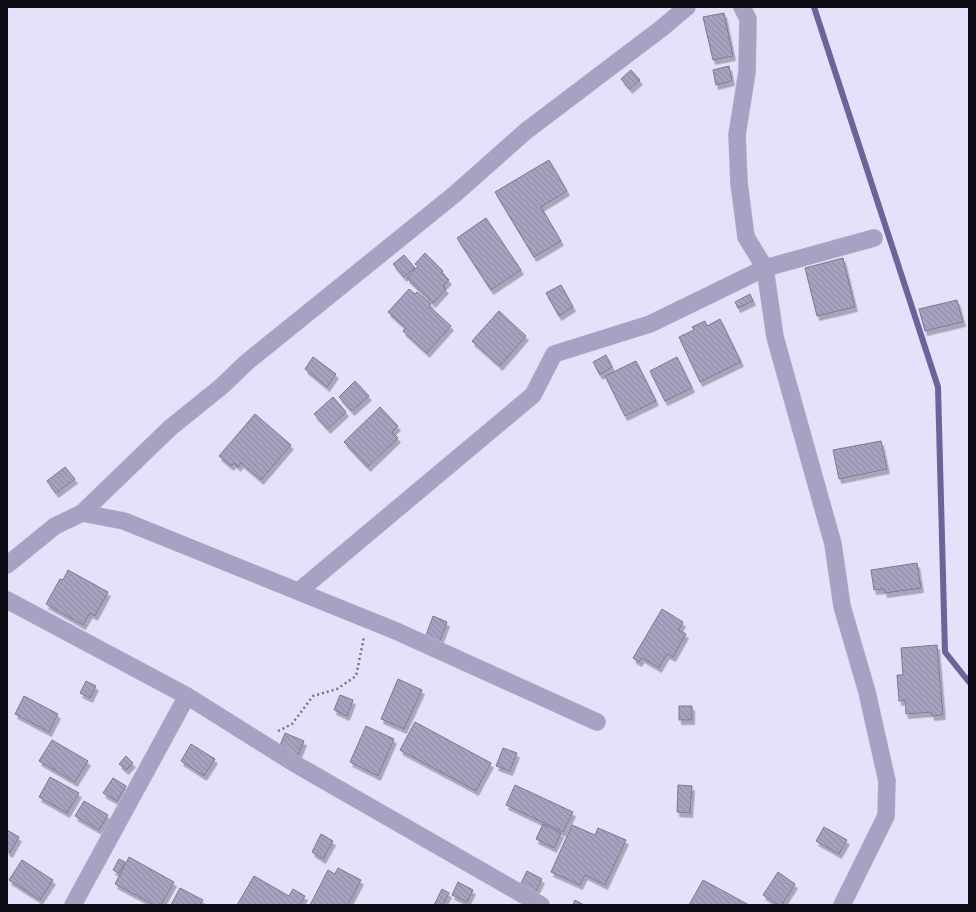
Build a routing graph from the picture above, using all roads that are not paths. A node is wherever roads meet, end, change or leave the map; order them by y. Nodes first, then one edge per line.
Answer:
1 (686, 7) edge
2 (742, 7) edge
3 (874, 238) dead end
4 (765, 268) junction
5 (82, 513) junction
6 (7, 565) edge
7 (299, 592) junction
8 (7, 600) edge
9 (187, 696) junction
10 (597, 722) dead end
11 (73, 905) edge
12 (541, 905) edge
13 (842, 905) edge

1 - 5 street
2 - 4 street
3 - 4 street
4 - 7 street
4 - 13 street
5 - 6 street
5 - 7 street
7 - 10 street
8 - 9 street
9 - 11 street
9 - 12 street

